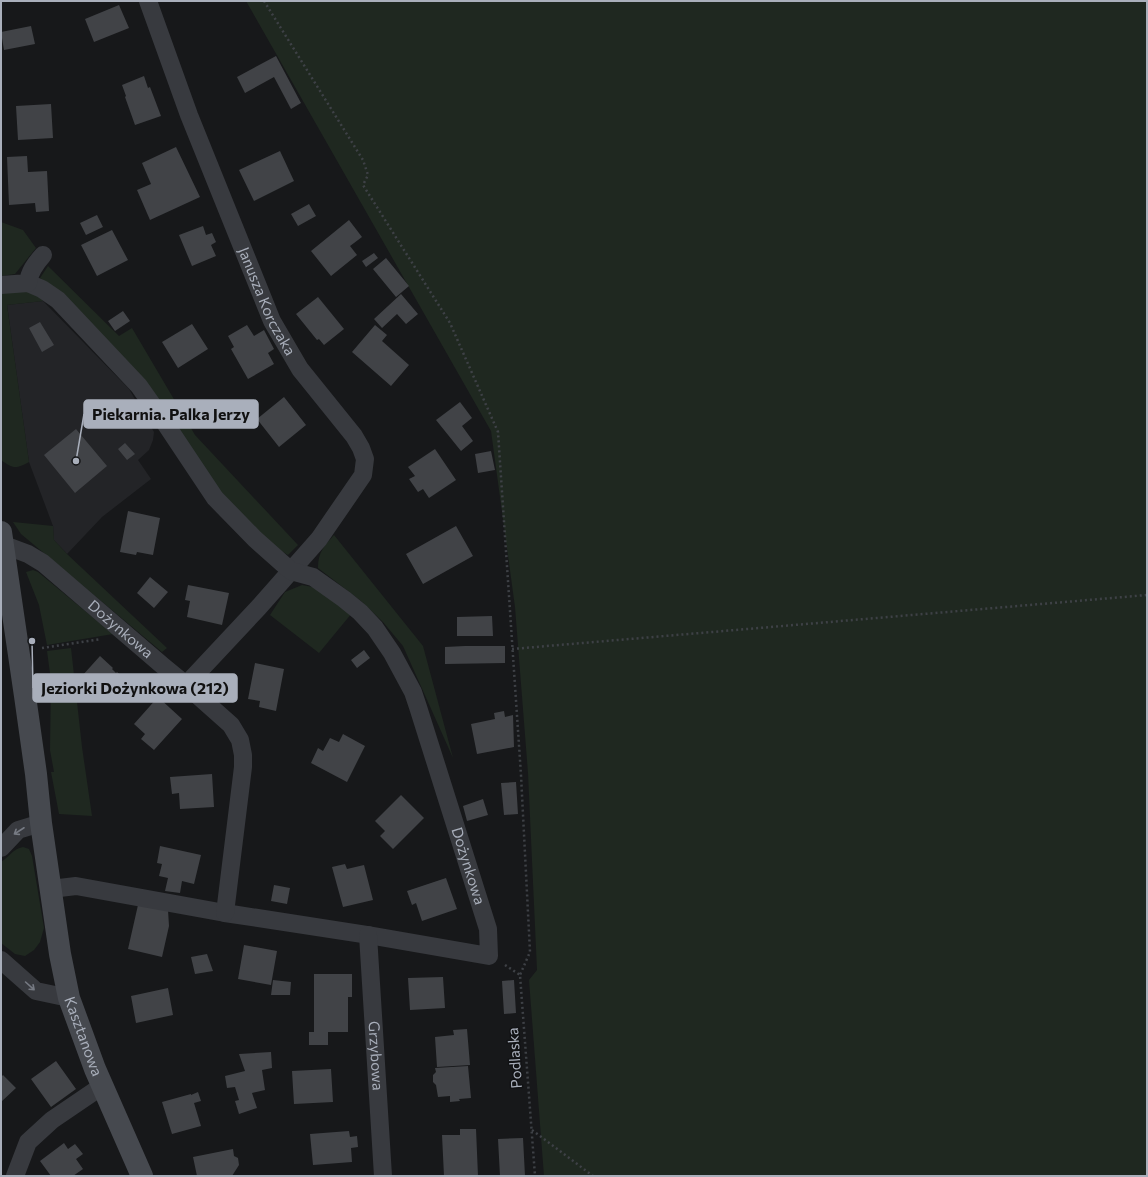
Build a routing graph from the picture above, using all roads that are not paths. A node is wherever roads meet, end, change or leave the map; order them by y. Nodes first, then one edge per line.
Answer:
1 (148, 1) edge
2 (43, 255) dead end
3 (28, 284) junction
4 (1, 285) edge
5 (2, 538) edge
6 (291, 571) junction
7 (186, 685) junction
8 (41, 822) junction
9 (1, 848) edge
10 (51, 889) junction
11 (225, 912) junction
12 (368, 935) junction
13 (1, 960) edge
14 (69, 998) junction
15 (102, 1086) junction
16 (15, 1176) edge
17 (142, 1176) edge
18 (383, 1176) edge

1 - 6 street, Janusza Korczaka
2 - 3 street
3 - 4 street
3 - 6 street
5 - 7 street, Dożynkowa
5 - 8 street, Kasztanowa
6 - 7 street, Janusza Korczaka
6 - 12 street, Dożynkowa
7 - 11 street, Dożynkowa
8 -> 9 street
8 - 10 street, Kasztanowa
10 - 11 street
10 - 14 street, Kasztanowa
11 - 12 street
12 - 18 street, Grzybowa
13 -> 14 street
14 - 15 street, Kasztanowa
15 - 16 street
15 - 17 street, Kasztanowa

